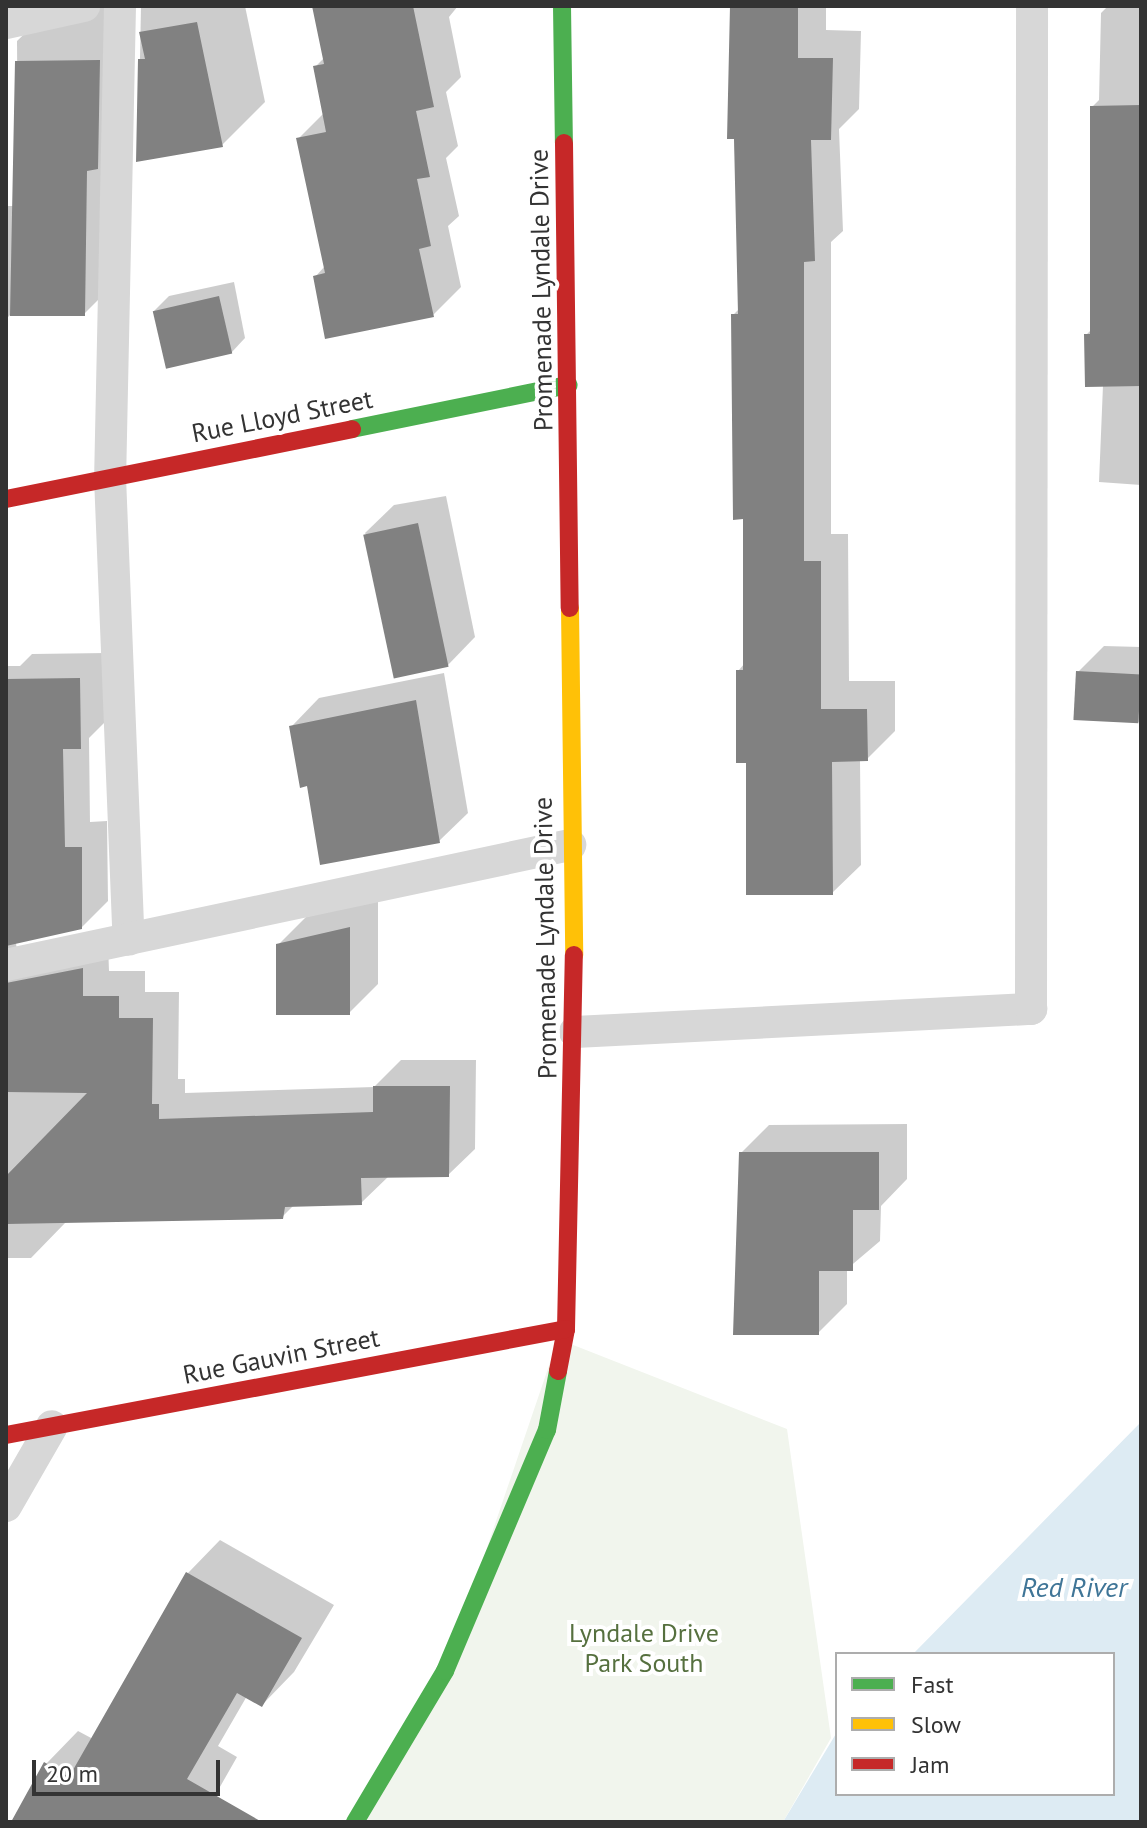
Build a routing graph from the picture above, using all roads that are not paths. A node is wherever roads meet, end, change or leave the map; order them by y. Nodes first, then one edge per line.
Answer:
1 (84, 6) edge
2 (120, 6) edge
3 (562, 6) edge
4 (1032, 6) edge
5 (6, 23) edge
6 (569, 385) junction
7 (110, 477) junction
8 (6, 499) edge
9 (570, 845) junction
10 (129, 940) junction
11 (6, 965) edge
12 (575, 1032) junction
13 (566, 1329) junction
14 (52, 1426) junction
15 (6, 1435) edge
16 (6, 1506) edge
17 (355, 1822) edge

1 - 5 lane
2 - 7 lane
3 - 6 street, Promenade Lyndale Drive
4 - 12 lane
6 - 7 street, Rue Lloyd Street
6 - 9 street, Promenade Lyndale Drive
7 - 8 street, Rue Lloyd Street
7 - 10 lane
9 - 10 lane
9 - 12 street, Promenade Lyndale Drive
10 - 11 lane
12 - 13 street, Promenade Lyndale Drive
13 - 14 street, Rue Gauvin Street
13 - 17 street, Promenade Lyndale Drive
14 - 15 street, Rue Gauvin Street
14 - 16 lane

